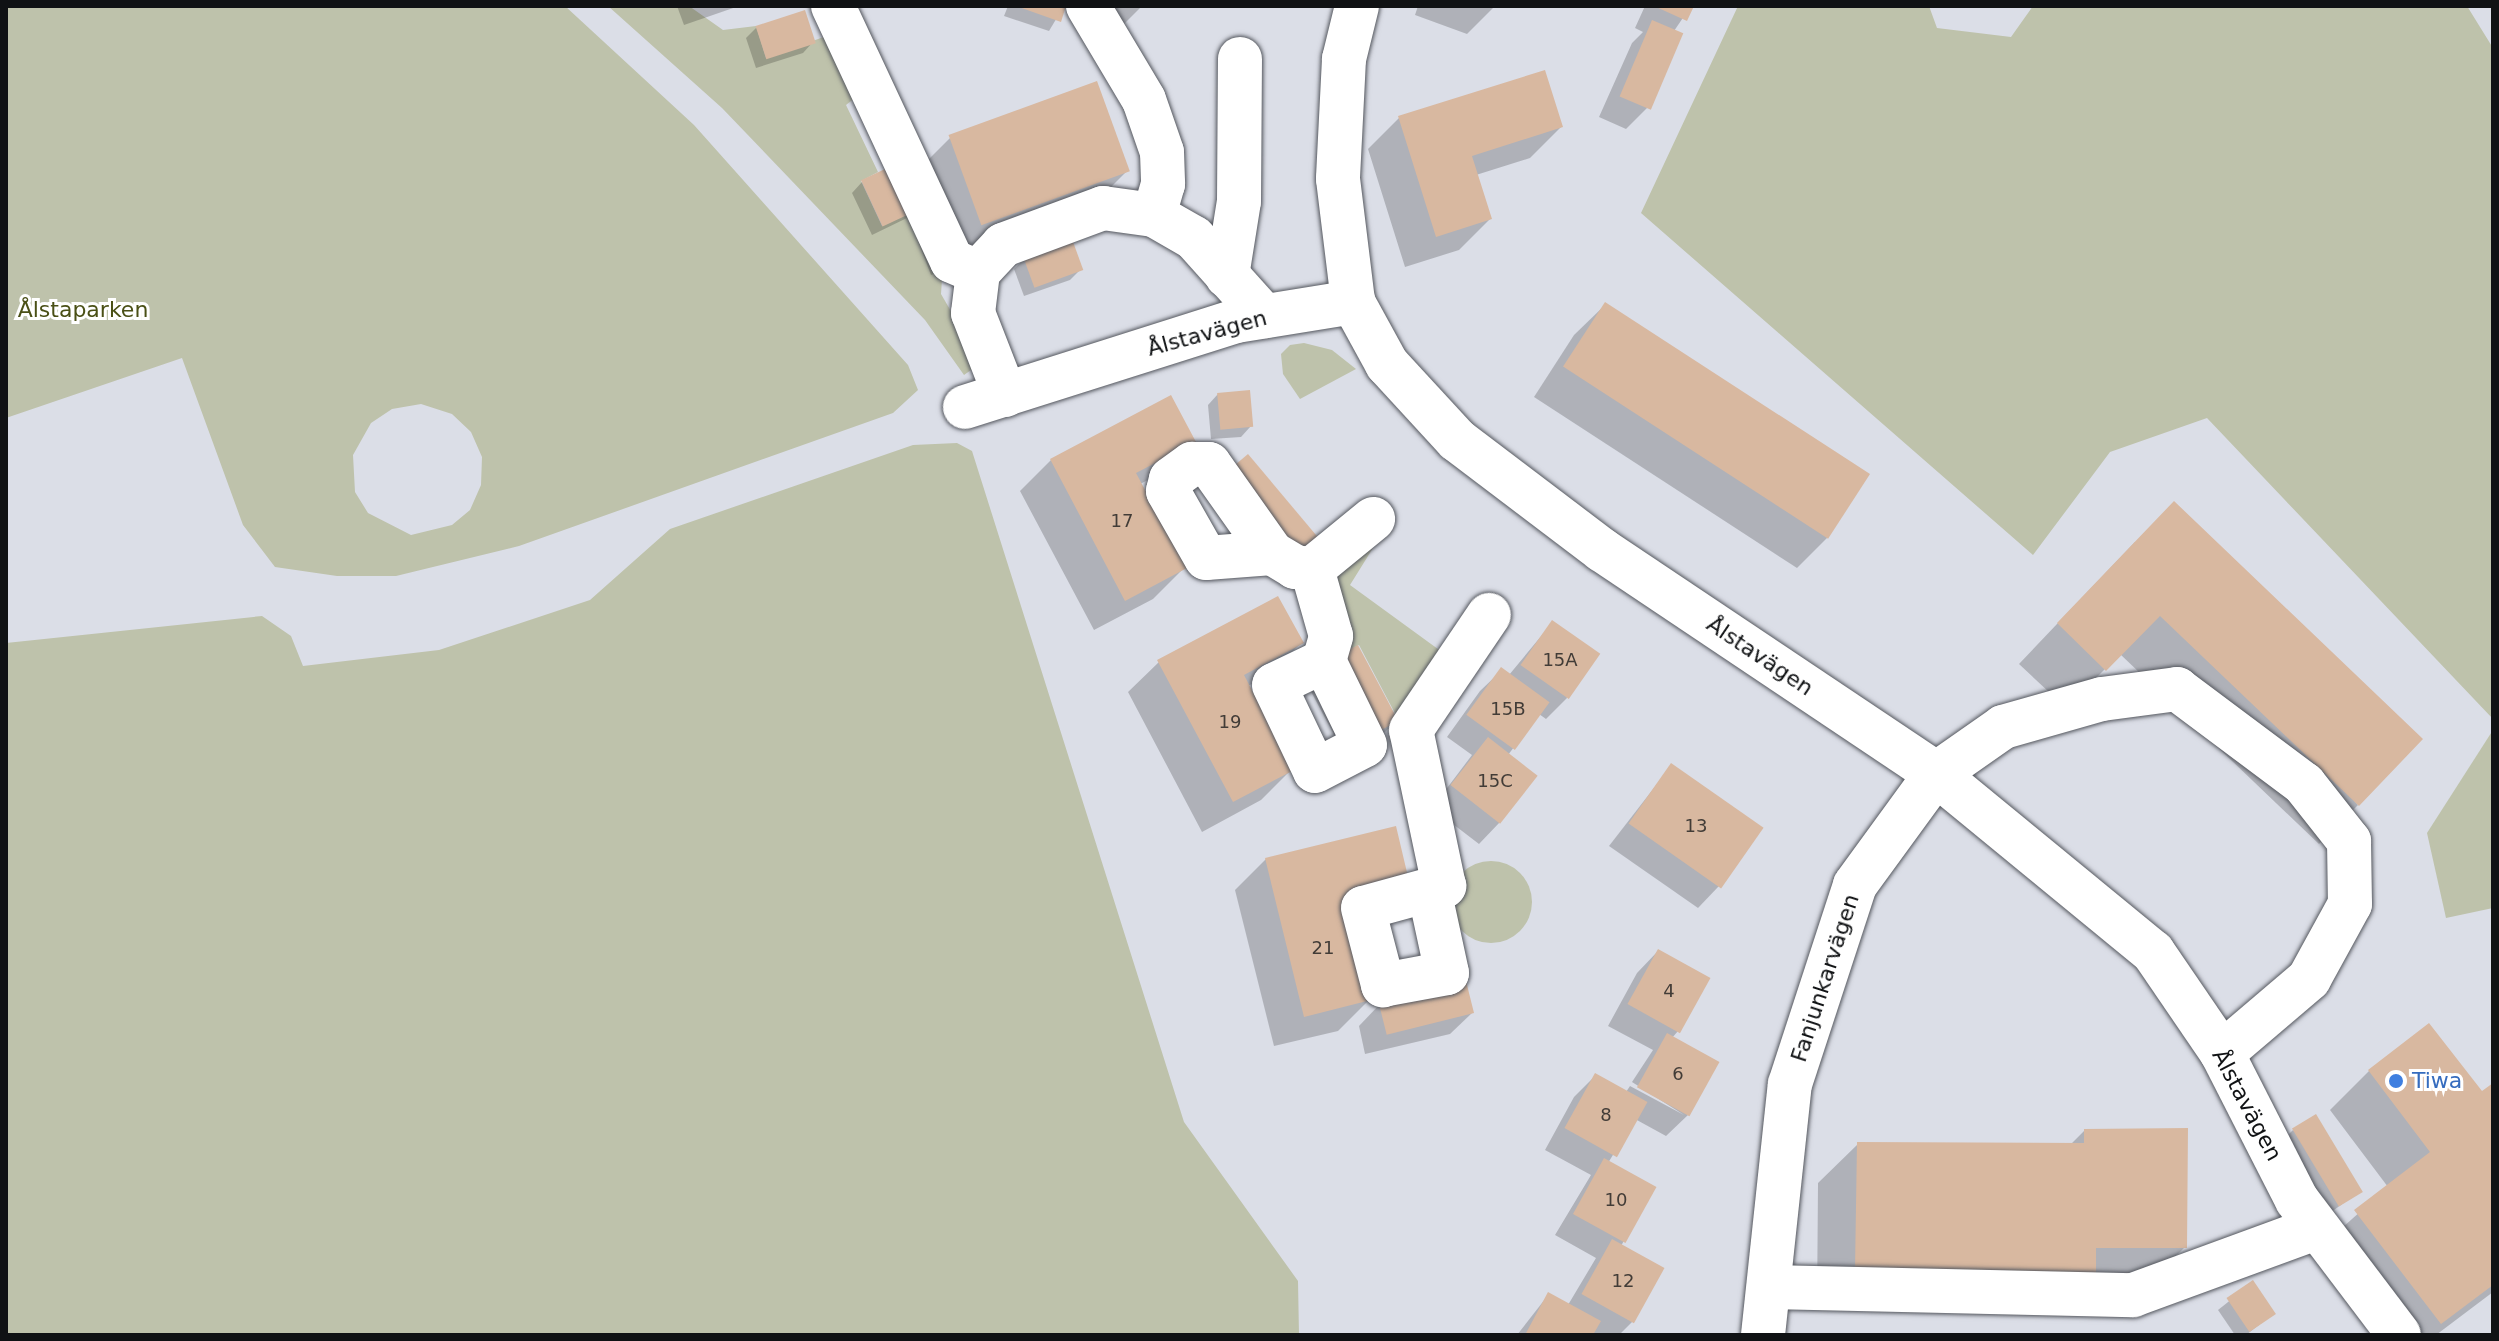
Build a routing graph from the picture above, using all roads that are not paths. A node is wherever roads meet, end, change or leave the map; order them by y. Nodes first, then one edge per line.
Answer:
1 (833, 6) edge
2 (1088, 6) edge
3 (1357, 6) edge
4 (1240, 59) dead end
5 (1154, 215) junction
6 (978, 272) junction
7 (1227, 276) junction
8 (1353, 302) junction
9 (1264, 316) junction
10 (1373, 519) dead end
11 (1272, 553) dead end
12 (1312, 569) junction
13 (1489, 615) dead end
14 (1411, 730) junction
15 (1936, 774) junction
16 (1429, 890) dead end
17 (2222, 1053) junction
18 (2316, 1228) junction
19 (1770, 1287) junction
20 (1763, 1335) edge
21 (2399, 1335) edge

1 - 6 street
2 - 5 street
3 - 8 street
4 - 7 street
5 - 6 street
5 - 7 street
6 - 9 street, Ålstavägen
7 - 9 street
8 - 9 street, Ålstavägen
8 - 15 street, Ålstavägen
10 - 12 street
11 - 12 street
12 - 14 street
13 - 14 street
14 - 16 street
15 - 17 street, Ålstavägen
15 - 17 street, Fanjunkarvägen
15 - 19 street, Fanjunkarvägen
17 - 18 street, Ålstavägen
18 - 19 street
18 - 21 street, Ålstavägen
19 - 20 street, Fanjunkarvägen

